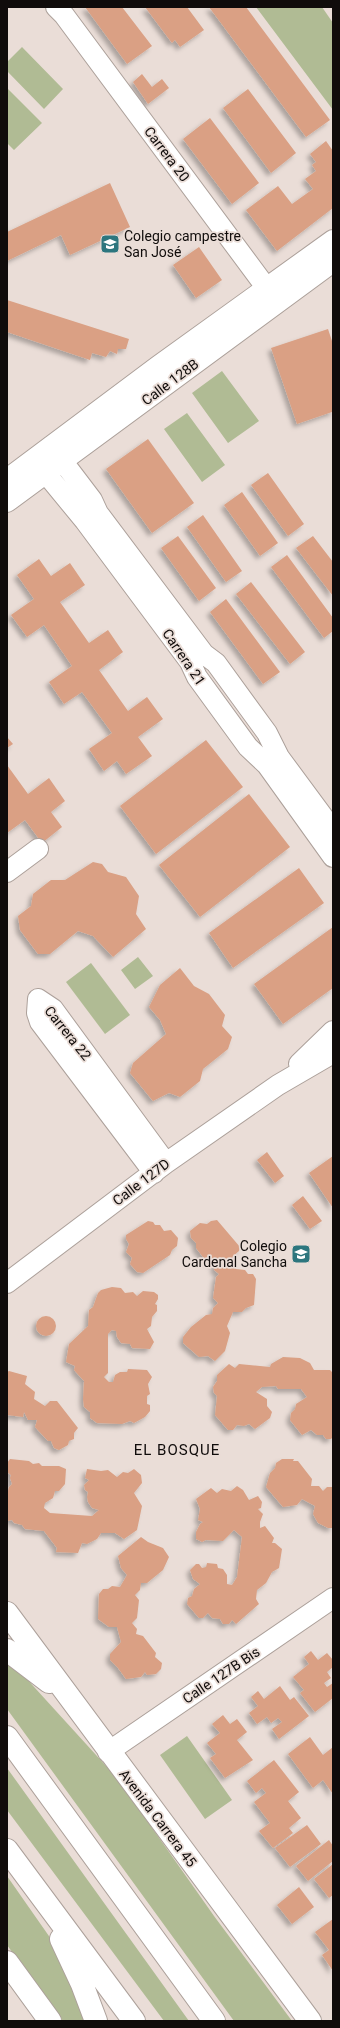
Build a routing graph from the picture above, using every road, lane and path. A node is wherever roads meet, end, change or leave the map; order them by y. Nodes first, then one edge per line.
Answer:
1 (56, 7) edge
2 (333, 240) edge
3 (333, 262) edge
4 (272, 295) junction
5 (57, 454) junction
6 (40, 466) junction
7 (7, 479) edge
8 (7, 502) edge
9 (333, 830) edge
10 (38, 849) dead end
11 (333, 857) edge
12 (7, 872) edge
13 (333, 1031) edge
14 (333, 1052) edge
15 (278, 1085) junction
16 (160, 1168) junction
17 (7, 1283) edge
18 (333, 1598) edge
19 (7, 1613) edge
20 (7, 1650) edge
21 (71, 1699) junction
22 (7, 1737) edge
23 (108, 1752) junction
24 (7, 1850) edge
25 (41, 1896) junction
26 (7, 1962) edge
27 (50, 2021) edge
28 (96, 2021) edge
29 (134, 2021) edge
30 (214, 2021) edge
31 (310, 2021) edge

1 - 4 street, Carrera 20
2 - 4 street, Calle 128B
3 - 4 street, Calle 128B
4 - 5 street, Calle 128B
5 - 6 street, Calle 128B
5 - 9 street, Carrera 21
6 - 7 street, Calle 128B
6 - 8 street, Calle 128B
6 - 11 street, Carrera 21
10 - 12 street
13 - 15 street, Calle 127D
14 - 15 street, Calle 127D
15 - 16 street, Calle 127D
16 - 16 street, Carrera 22
16 - 17 street, Calle 127D
18 - 23 street, Calle 127B Bis
19 - 21 highway, Avenida Carrera 45
20 - 21 highway
21 - 23 highway, Avenida Carrera 45
22 - 30 highway
23 - 31 highway, Avenida Carrera 45
24 - 25 highway
25 - 28 highway
25 - 29 highway
26 - 27 highway

